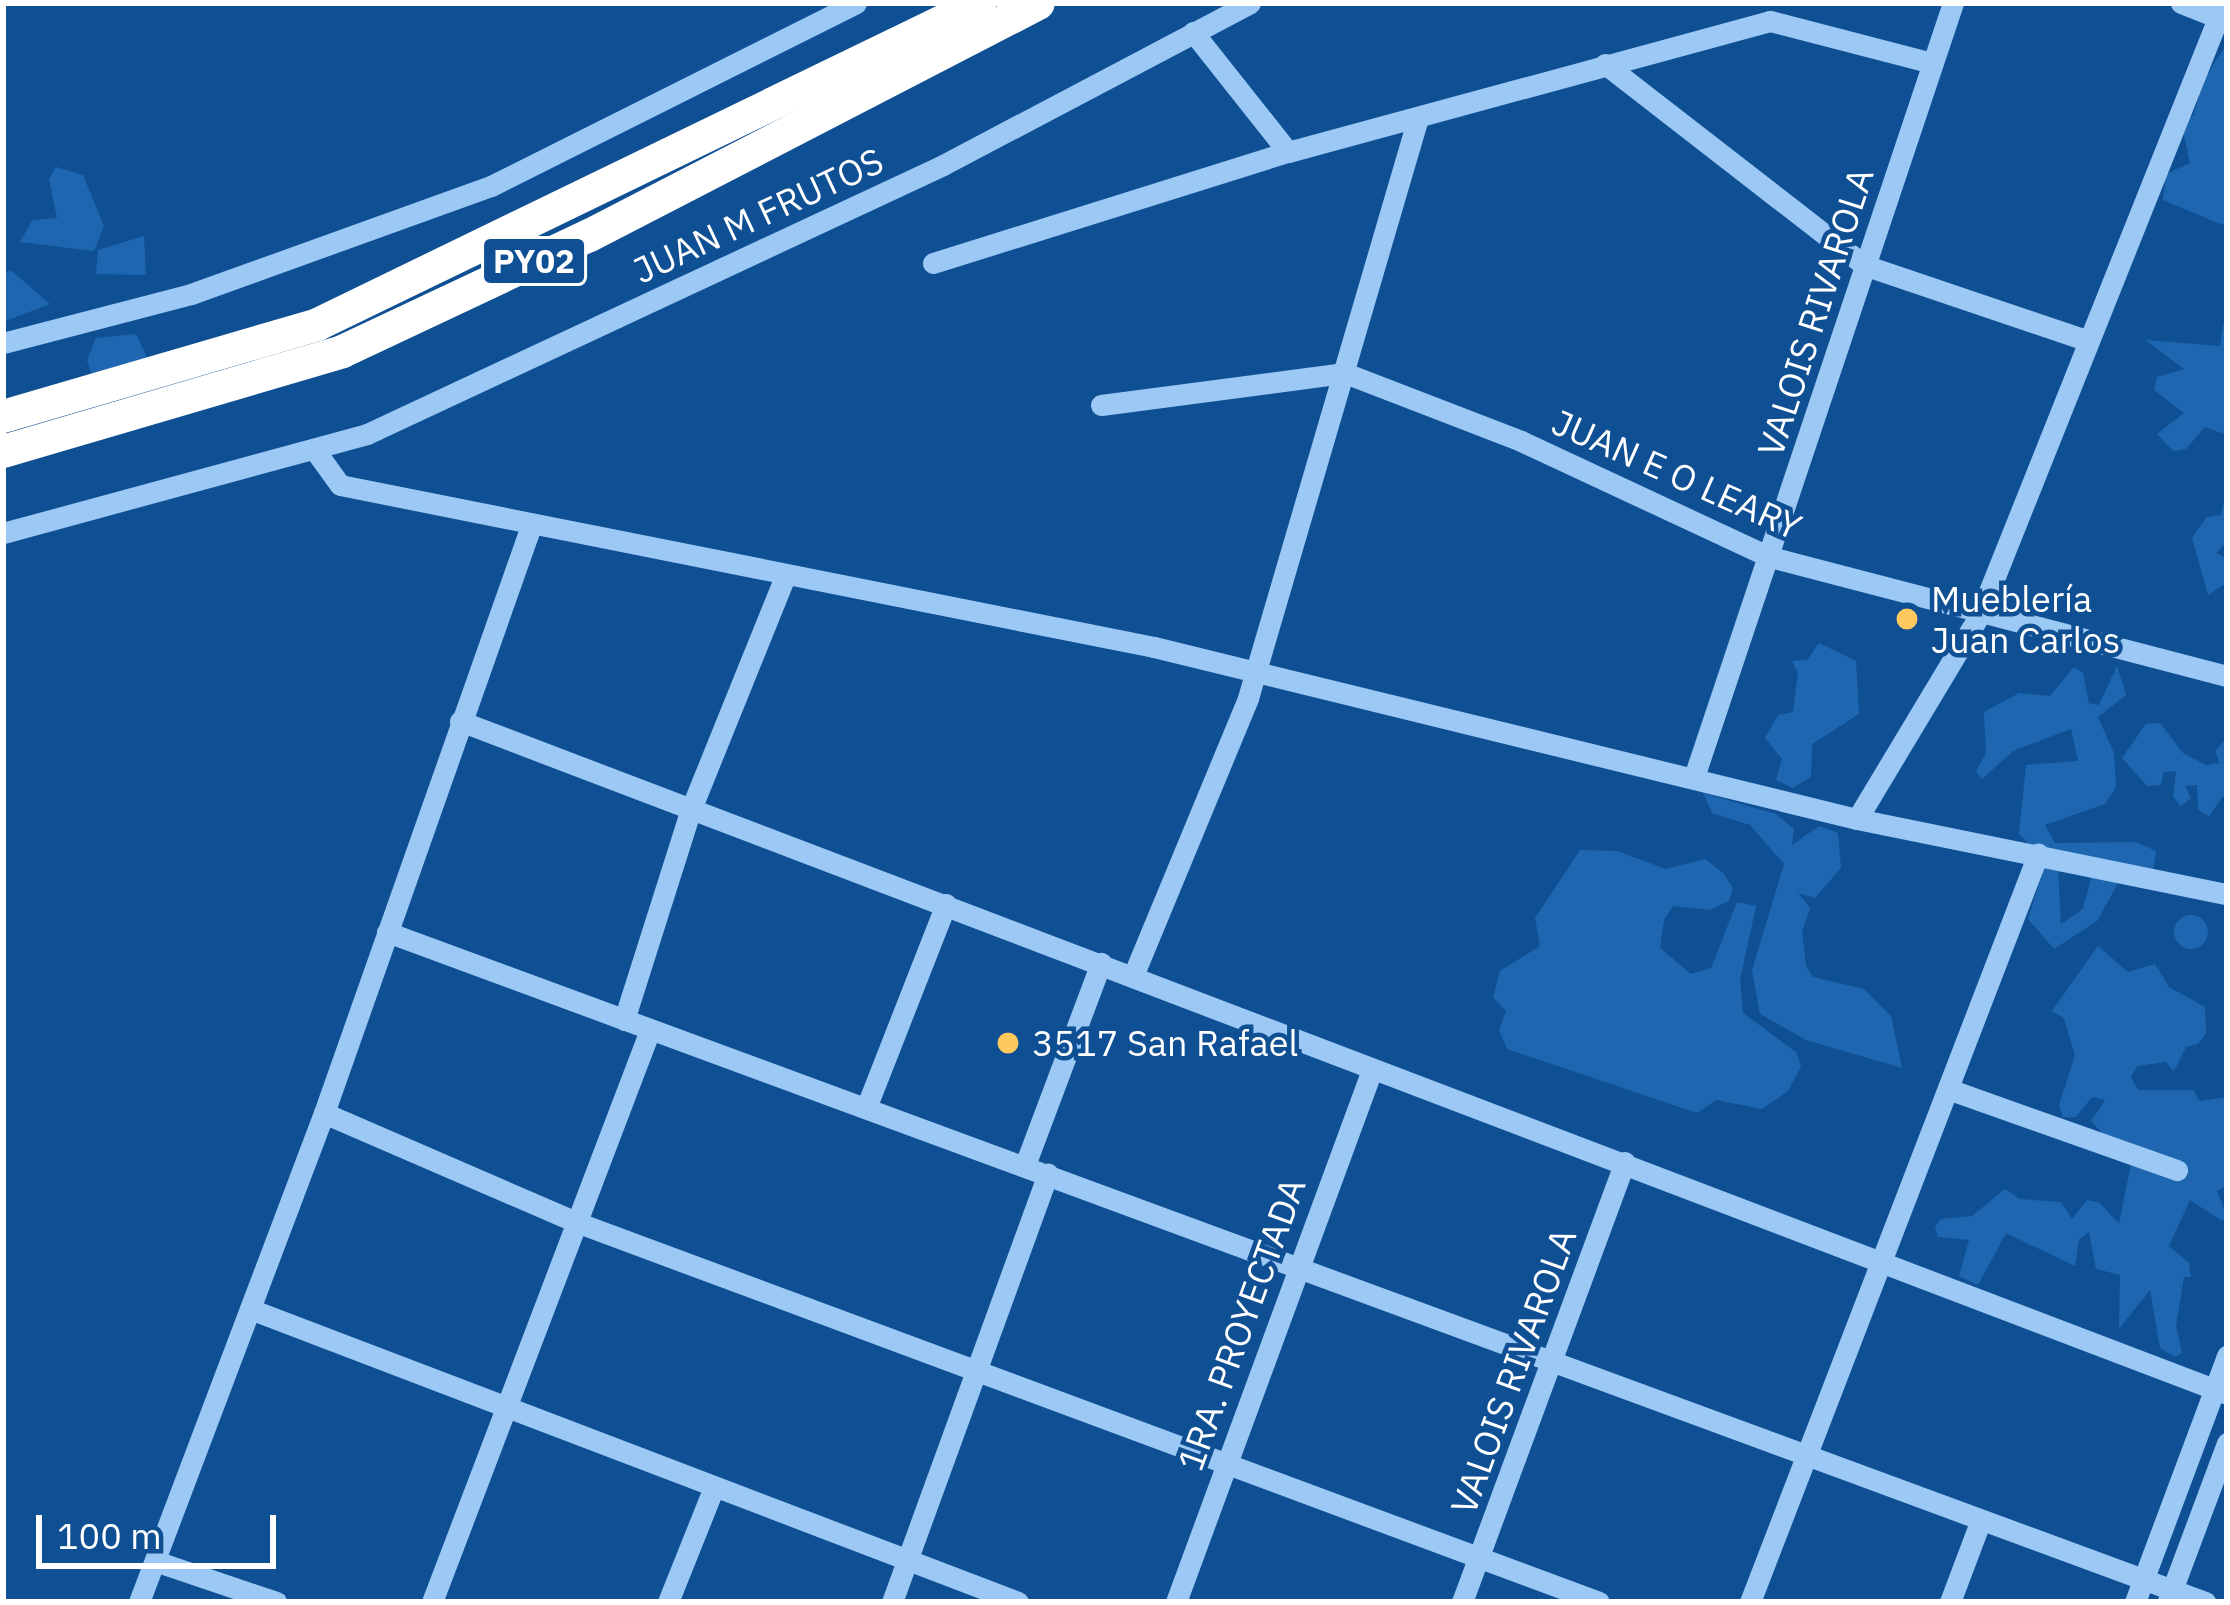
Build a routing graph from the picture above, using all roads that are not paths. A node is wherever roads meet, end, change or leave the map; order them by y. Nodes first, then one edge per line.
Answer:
1 (856, 3) edge
2 (979, 3) edge
3 (1038, 3) edge
4 (1250, 3) edge
5 (1953, 3) edge
6 (2181, 3) edge
7 (2223, 14) edge
8 (1193, 32) junction
9 (1932, 63) junction
10 (1605, 64) junction
11 (1417, 122) junction
12 (1288, 152) junction
13 (933, 263) dead end
14 (1864, 265) junction
15 (2083, 339) junction
16 (3, 343) edge
17 (1345, 373) junction
18 (1102, 405) dead end
19 (3, 416) edge
20 (314, 449) junction
21 (3, 451) edge
22 (530, 526) junction
23 (3, 533) edge
24 (1770, 557) junction
25 (786, 574) junction
26 (1979, 614) junction
27 (1253, 671) junction
28 (2227, 676) edge
29 (460, 721) junction
30 (1694, 777) junction
31 (691, 808) junction
32 (1857, 819) junction
33 (2038, 854) junction
34 (2227, 894) edge
35 (946, 904) junction
36 (387, 932) junction
37 (1101, 963) junction
38 (1133, 976) junction
39 (624, 1020) junction
40 (650, 1030) junction
41 (1372, 1070) junction
42 (1948, 1089) junction
43 (866, 1108) junction
44 (324, 1113) junction
45 (1625, 1162) junction
46 (1025, 1165) junction
47 (2176, 1170) dead end
48 (1048, 1173) junction
49 (576, 1222) junction
50 (1884, 1259) junction
51 (1296, 1268) junction
52 (250, 1310) junction
53 (2227, 1356) edge
54 (1553, 1360) junction
55 (976, 1367) junction
56 (2221, 1392) edge
57 (506, 1408) junction
58 (2193, 1448) junction
59 (1809, 1454) junction
60 (2225, 1456) edge
61 (1224, 1464) junction
62 (714, 1487) junction
63 (1980, 1522) junction
64 (1479, 1555) junction
65 (908, 1560) junction
66 (155, 1561) junction
67 (2139, 1592) edge
68 (2170, 1596) edge
69 (140, 1602) edge
70 (276, 1602) edge
71 (432, 1602) edge
72 (668, 1602) edge
73 (892, 1602) edge
74 (1018, 1602) edge
75 (1176, 1602) edge
76 (1462, 1602) edge
77 (1599, 1602) edge
78 (1750, 1602) edge
79 (1950, 1602) edge
80 (2205, 1602) edge

1 - 16 street
2 - 19 highway, PY02
3 - 21 highway, PY02
4 - 8 street, JUAN M FRUTOS
5 - 9 street, VALOIS RIVAROLA
6 - 7 street
7 - 15 street
8 - 12 street
8 - 20 street, JUAN M FRUTOS
9 - 10 street
9 - 14 street, VALOIS RIVAROLA
10 - 11 street
10 - 14 street
11 - 12 street
11 - 17 street
12 - 13 street
14 - 15 street
14 - 24 street, VALOIS RIVAROLA
15 - 26 street
17 - 18 street, JUAN E O LEARY
17 - 24 street, JUAN E O LEARY
17 - 27 street
20 - 22 street
20 - 23 street, JUAN M FRUTOS
22 - 25 street
22 - 29 street
24 - 26 street, JUAN E O LEARY
24 - 30 street, VALOIS RIVAROLA
25 - 27 street
25 - 31 street
26 - 28 street, JUAN E O LEARY
26 - 32 street
27 - 30 street
27 - 38 street
29 - 31 street
29 - 36 street
30 - 32 street
31 - 35 street
31 - 39 street
32 - 33 street
33 - 34 street
33 - 42 street
35 - 37 street
35 - 43 street
36 - 39 street
36 - 44 street
37 - 38 street
37 - 46 street
38 - 41 street
39 - 40 street
40 - 43 street
40 - 49 street
41 - 45 street
41 - 51 street, 1RA. PROYECTADA
42 - 47 street
42 - 50 street
43 - 46 street
44 - 49 street
44 - 52 street
45 - 50 street
45 - 54 street, VALOIS RIVAROLA
46 - 48 street
48 - 51 street
48 - 55 street
49 - 55 street
49 - 57 street
50 - 56 street
50 - 59 street
51 - 54 street
51 - 61 street, 1RA. PROYECTADA
52 - 57 street
52 - 66 street
53 - 56 street
54 - 59 street
54 - 64 street, VALOIS RIVAROLA
55 - 61 street
55 - 65 street
56 - 58 street
57 - 62 street
57 - 71 street
58 - 60 street
58 - 67 street
59 - 63 street
59 - 78 street
60 - 68 street
61 - 64 street
61 - 75 street, 1RA. PROYECTADA
62 - 65 street
62 - 72 street
63 - 67 street
63 - 79 street
64 - 76 street, VALOIS RIVAROLA
64 - 77 street
65 - 73 street
65 - 74 street
66 - 69 street
66 - 70 street
67 - 68 street
68 - 80 street

